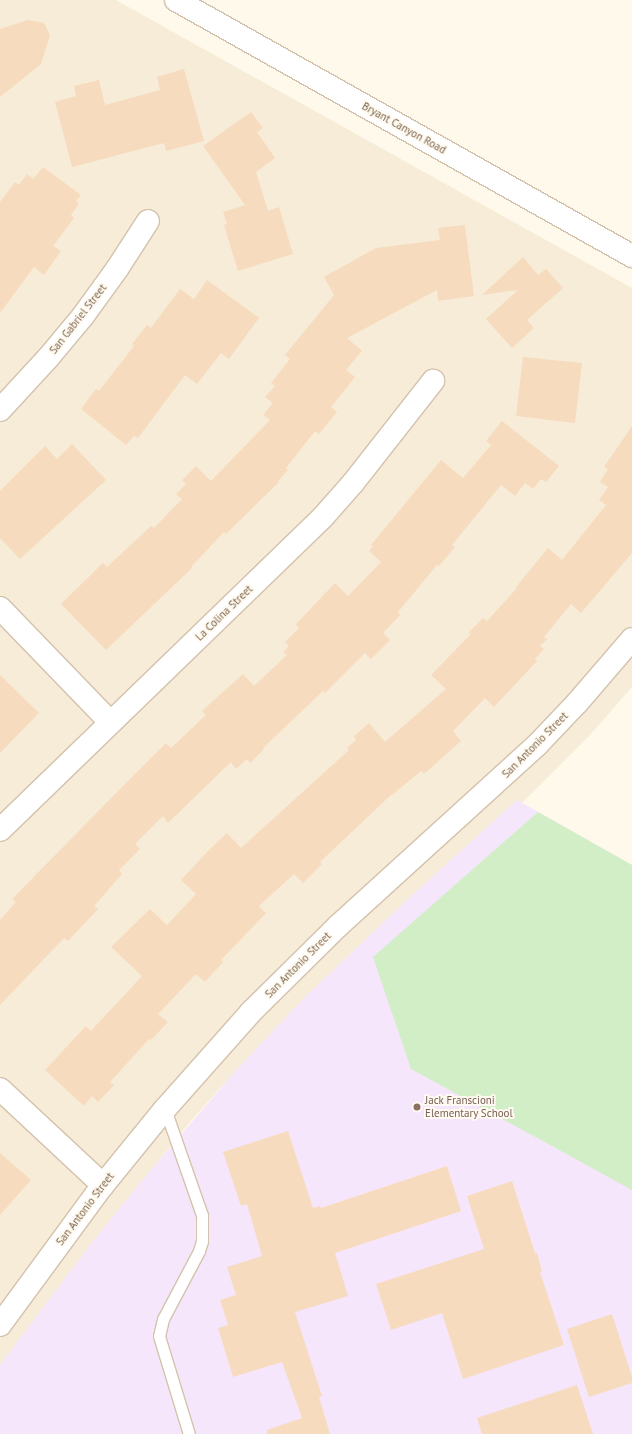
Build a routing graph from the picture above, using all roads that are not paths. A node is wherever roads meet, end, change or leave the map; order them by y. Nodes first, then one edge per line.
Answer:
1 (176, 0) edge
2 (148, 221) dead end
3 (632, 256) edge
4 (433, 381) dead end
5 (0, 410) edge
6 (0, 608) edge
7 (632, 639) edge
8 (110, 722) junction
9 (0, 830) edge
10 (0, 1089) edge
11 (165, 1109) junction
12 (103, 1185) junction
13 (0, 1325) edge
14 (189, 1434) edge

1 - 3 street, Bryant Canyon Road
2 - 5 street, San Gabriel Street
4 - 8 street, La Colina Street
6 - 8 street
7 - 11 street, San Antonio Street
8 - 9 street, La Colina Street
10 - 12 street
11 - 12 street, San Antonio Street
11 - 14 lane
12 - 13 street, San Antonio Street

